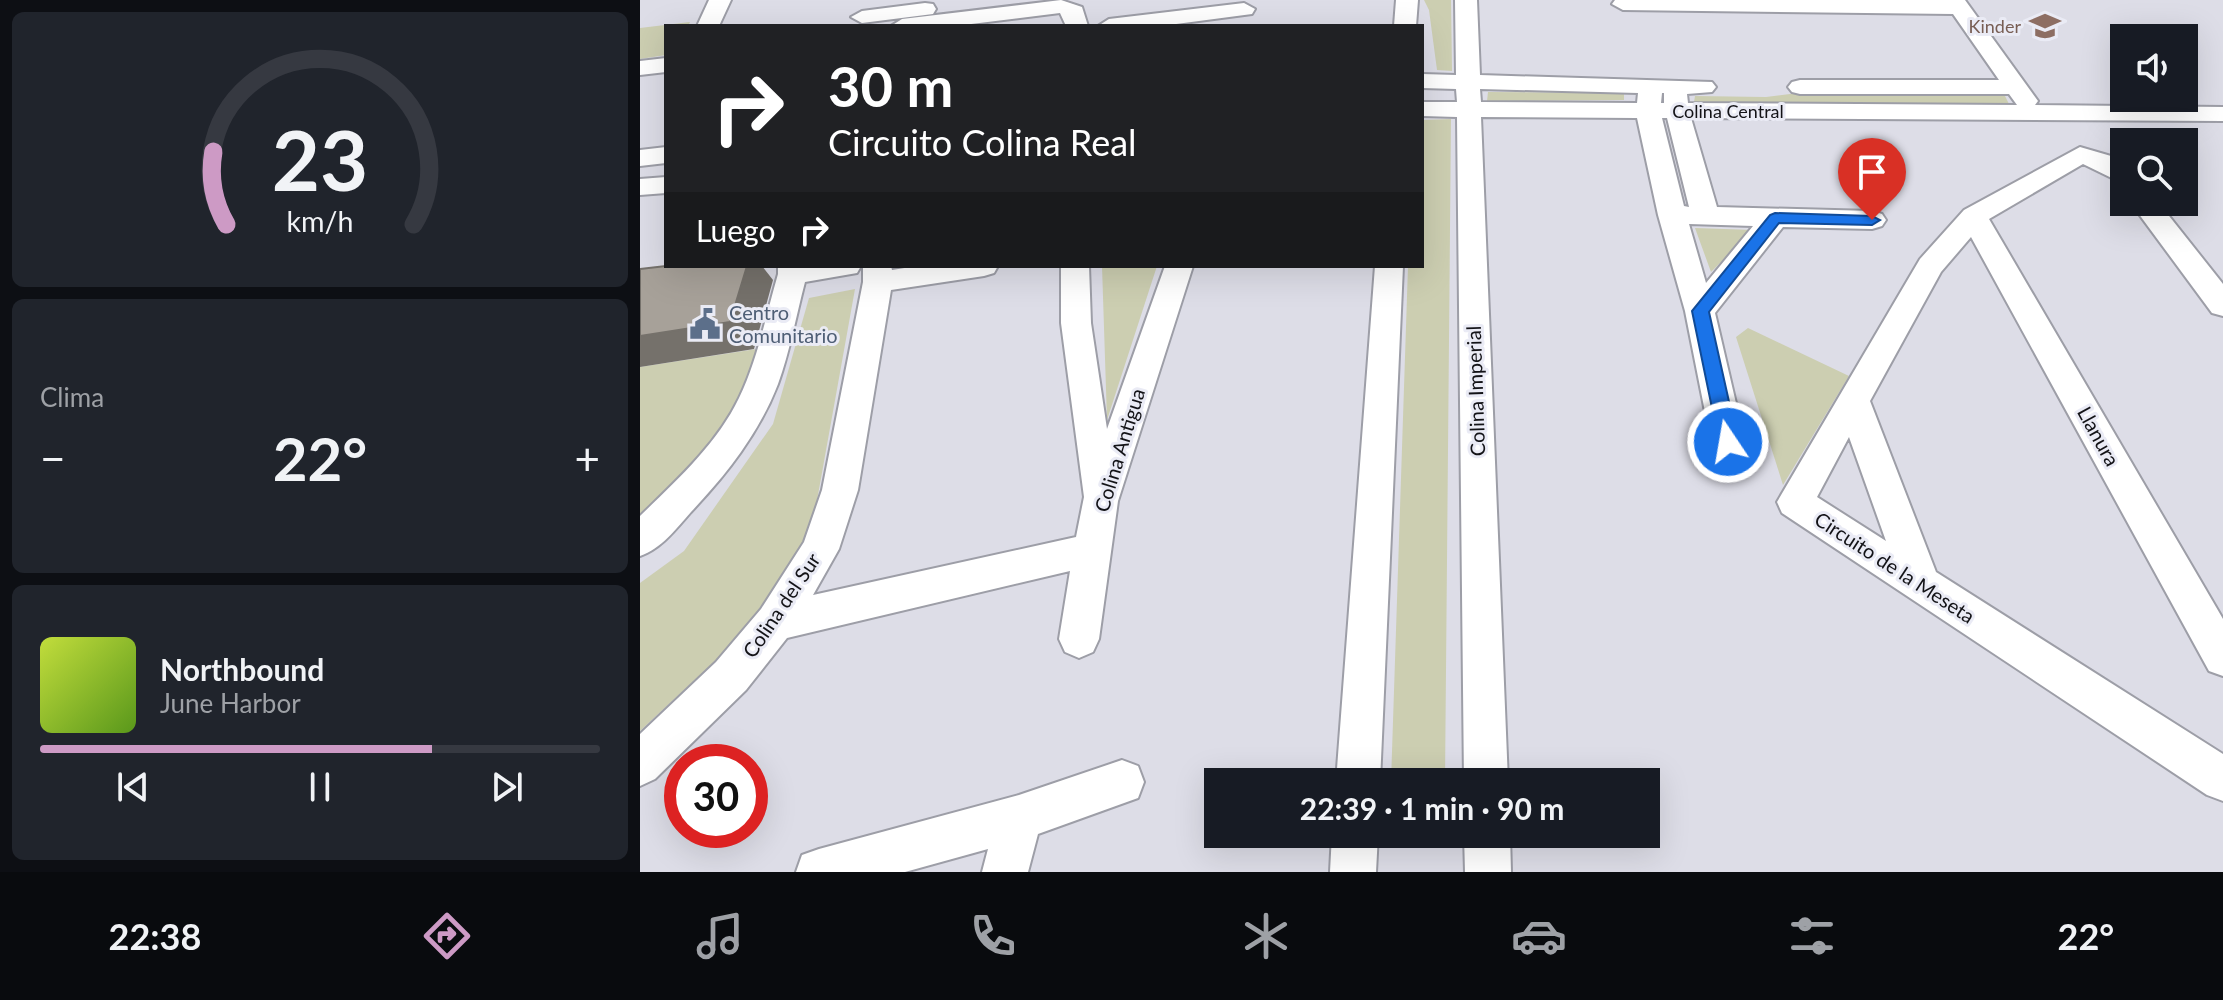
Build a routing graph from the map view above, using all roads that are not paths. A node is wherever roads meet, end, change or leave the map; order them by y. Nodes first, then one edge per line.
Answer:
1 (720, 0) edge
2 (997, 0) edge
3 (1407, 0) edge
4 (1466, 0) edge
5 (1623, 2) edge
6 (1957, 4) edge
7 (1243, 12) edge
8 (862, 14) edge
9 (919, 17) edge
10 (1073, 17) edge
11 (709, 24) edge
12 (1128, 24) edge
13 (1405, 24) edge
14 (1626, 28) dead end
15 (664, 65) edge
16 (640, 68) edge
17 (1424, 82) edge
18 (1722, 87) dead end
19 (1784, 87) dead end
20 (2016, 87) junction
21 (1467, 96) junction
22 (1663, 99) junction
23 (1424, 108) edge
24 (2033, 111) junction
25 (2221, 115) edge
26 (664, 155) edge
27 (640, 158) edge
28 (2110, 167) edge
29 (664, 185) edge
30 (640, 187) edge
31 (1672, 215) junction
32 (1705, 215) junction
33 (1974, 216) junction
34 (2155, 216) edge
35 (1775, 218) junction
36 (1872, 220) dead end
37 (937, 268) edge
38 (1075, 268) edge
39 (1178, 268) edge
40 (1389, 268) edge
41 (793, 270) edge
42 (867, 271) edge
43 (2223, 305) edge
44 (1700, 311) junction
45 (1853, 401) junction
46 (1728, 442) dead end
47 (1100, 501) junction
48 (640, 540) edge
49 (1092, 550) junction
50 (1921, 584) junction
51 (775, 622) junction
52 (1079, 639) dead end
53 (2223, 657) edge
54 (640, 764) edge
55 (1359, 768) edge
56 (1486, 768) edge
57 (2223, 779) edge
58 (1122, 782) dead end
59 (1019, 818) junction
60 (1354, 848) edge
61 (1487, 848) edge
62 (819, 872) edge
63 (1005, 872) edge
64 (1353, 872) edge
65 (1488, 872) edge

1 - 11 street
2 - 9 street
3 - 13 street
4 - 21 street, Colina Imperial
5 - 6 street
5 - 14 street
6 - 20 street
7 - 12 street
8 - 9 street
9 - 10 street
15 - 16 street
17 - 21 street, Colina Central
18 - 22 street, Colina Central
19 - 20 street, Colina Central
20 - 24 street
21 - 22 street, Colina Central
21 - 23 street, Colina Central
21 - 56 street, Colina Imperial
22 - 24 street, Colina Central
22 - 31 street
22 - 32 street
24 - 25 street, Colina Central
26 - 27 street
28 - 33 street, Circuito de la Meseta
29 - 30 street
31 - 32 street
31 - 44 street
32 - 35 street
33 - 45 street, Circuito de la Meseta
33 - 53 street, Llanura
34 - 43 street
35 - 36 street
35 - 44 street
37 - 42 street
38 - 47 street
39 - 47 street, Colina Antigua
40 - 55 street
41 - 42 street
41 - 48 street
42 - 51 street, Colina del Sur
44 - 46 street
45 - 50 street
45 - 50 street, Circuito de la Meseta
47 - 49 street, Colina Antigua
49 - 51 street
49 - 52 street, Colina Antigua
50 - 57 street, Circuito de la Meseta
51 - 54 street, Colina del Sur
58 - 59 street
59 - 62 street
59 - 63 street
60 - 64 street
61 - 65 street

